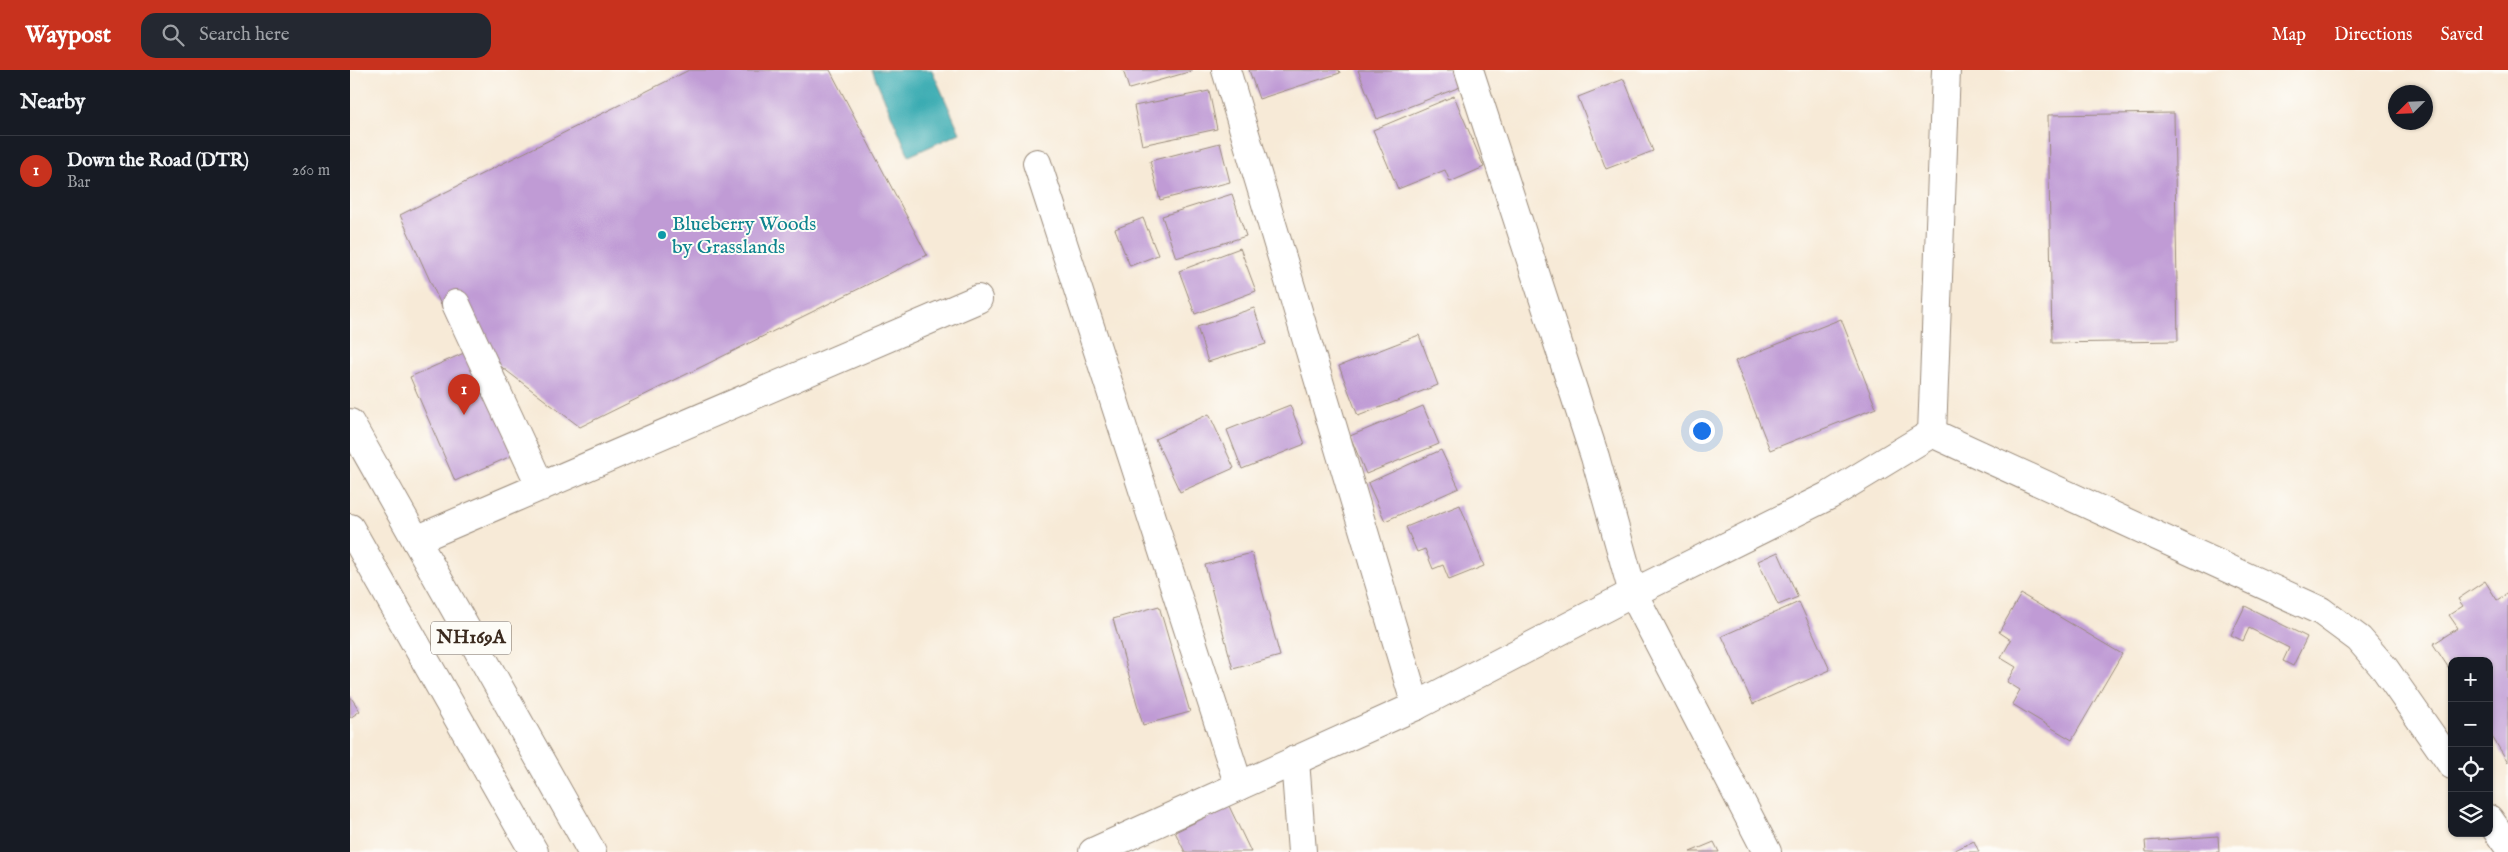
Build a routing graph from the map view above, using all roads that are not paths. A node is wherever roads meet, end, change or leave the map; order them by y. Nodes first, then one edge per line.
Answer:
1 (1226, 70) edge
2 (1469, 70) edge
3 (1946, 70) edge
4 (1037, 163) dead end
5 (978, 299) dead end
6 (456, 304) dead end
7 (350, 423) edge
8 (1932, 433) junction
9 (541, 487) junction
10 (350, 528) edge
11 (416, 540) junction
12 (1633, 593) junction
13 (1416, 706) junction
14 (2448, 759) edge
15 (1295, 760) junction
16 (1239, 786) junction
17 (2493, 825) edge
18 (2508, 846) edge
19 (534, 852) edge
20 (592, 852) edge
21 (1093, 852) edge
22 (1302, 852) edge
23 (1767, 852) edge

1 - 13 main road
2 - 12 main road
3 - 8 main road
4 - 16 main road
5 - 9 main road
6 - 9 main road
7 - 11 main road, NH169A
8 - 12 main road
8 - 14 main road
9 - 11 main road
10 - 19 main road, NH169A
11 - 20 main road, NH169A
12 - 13 main road
12 - 23 main road
13 - 15 main road
15 - 16 main road
15 - 22 main road
16 - 21 main road
17 - 18 main road

